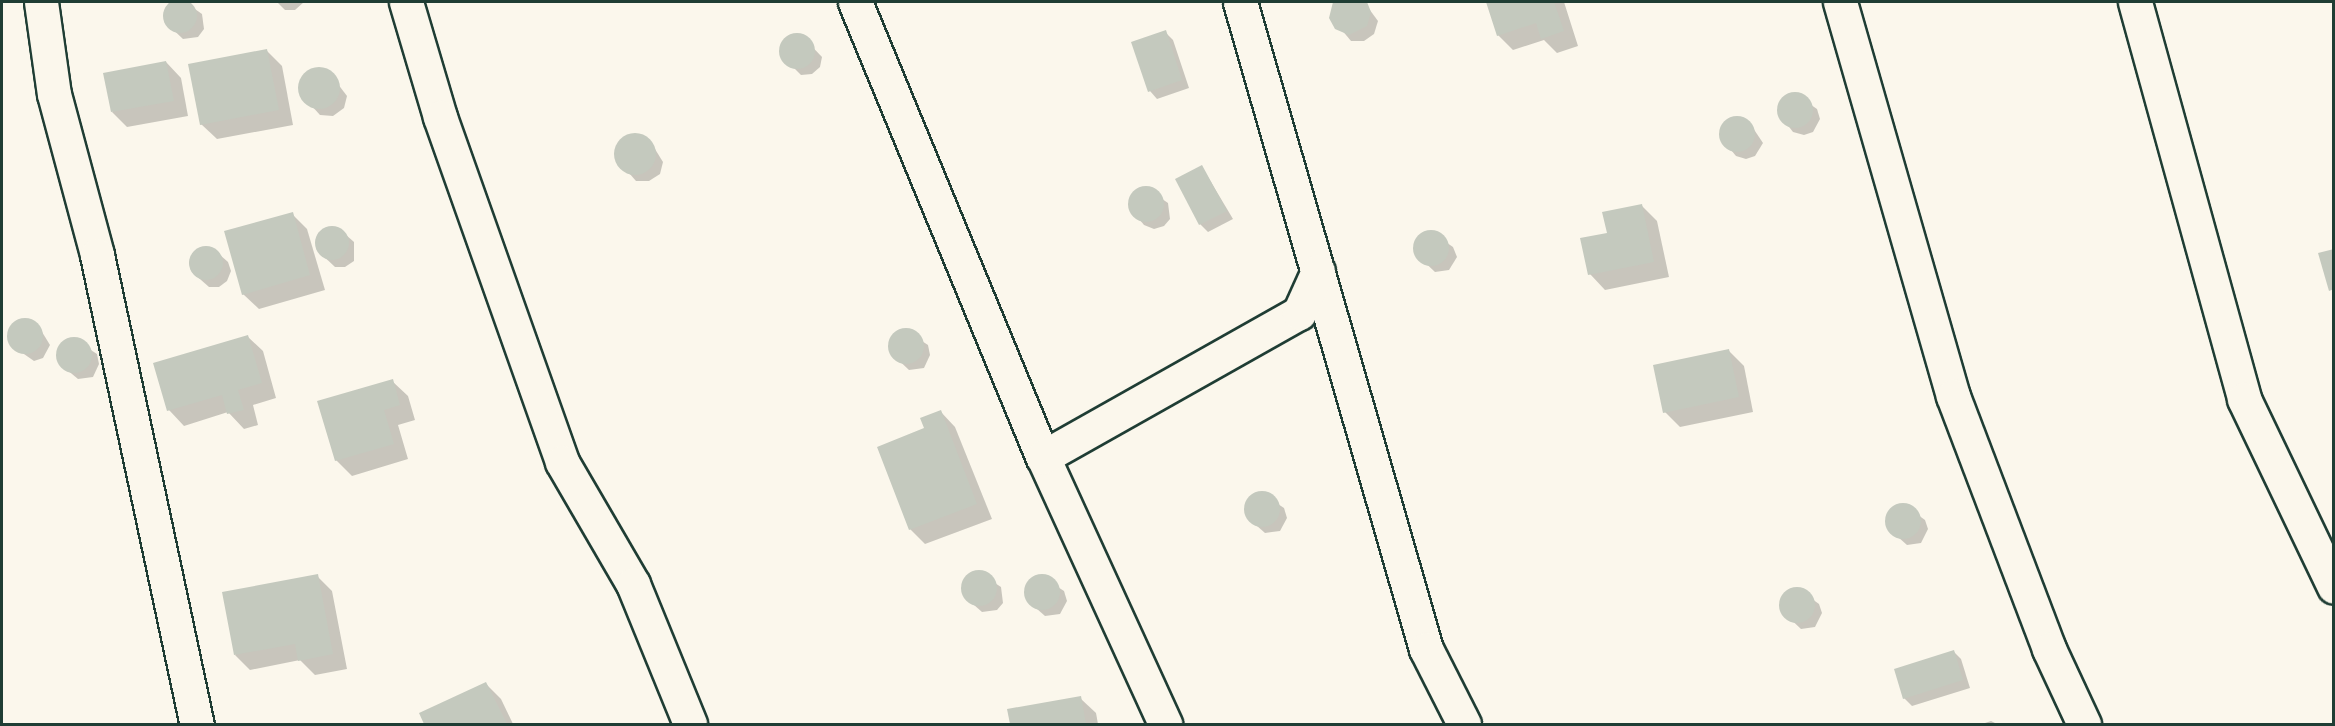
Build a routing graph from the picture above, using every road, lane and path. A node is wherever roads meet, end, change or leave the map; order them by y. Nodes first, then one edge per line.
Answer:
1 (42, 2) edge
2 (406, 2) edge
3 (855, 2) edge
4 (1240, 2) edge
5 (1840, 2) edge
6 (2135, 2) edge
7 (1318, 271) junction
8 (1043, 457) junction
9 (2334, 587) edge
10 (197, 724) edge
11 (690, 724) edge
12 (1165, 724) edge
13 (1464, 724) edge
14 (2084, 724) edge

1 - 10 street
2 - 11 street
3 - 8 street
4 - 7 street
5 - 14 street
6 - 9 street
7 - 8 street
7 - 13 street
8 - 12 street

